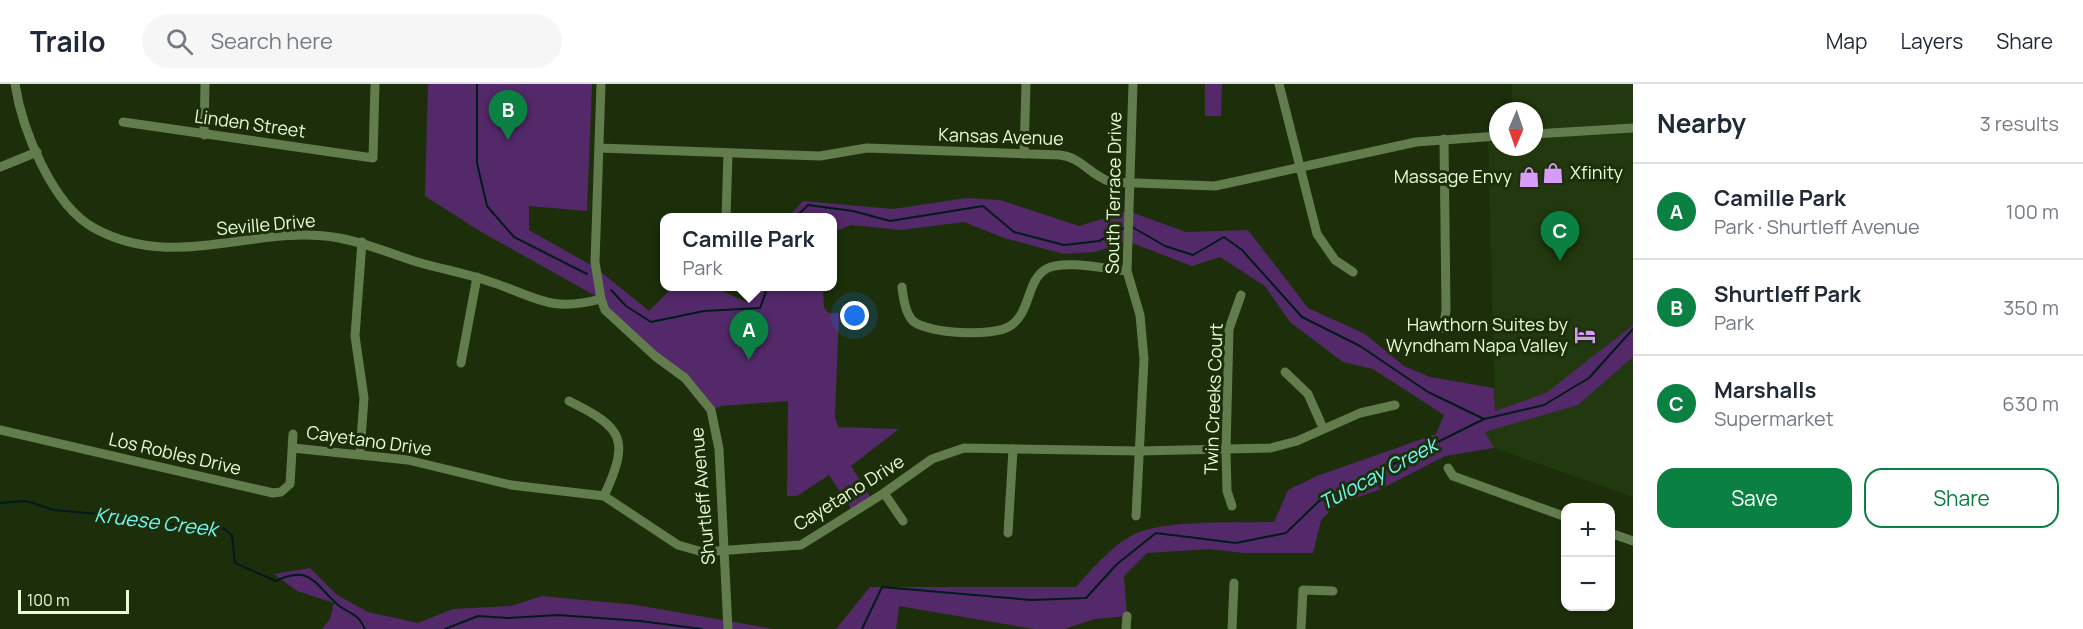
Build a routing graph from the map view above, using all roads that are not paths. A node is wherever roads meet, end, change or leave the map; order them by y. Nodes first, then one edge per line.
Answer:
1 (15, 84) edge
2 (205, 84) edge
3 (375, 84) edge
4 (601, 84) edge
5 (1026, 84) edge
6 (1132, 84) edge
7 (1279, 84) edge
8 (123, 122) dead end
9 (1633, 128) edge
10 (1543, 133) edge
11 (204, 135) junction
12 (1489, 136) edge
13 (1444, 139) junction
14 (599, 148) junction
15 (37, 152) junction
16 (728, 153) junction
17 (1024, 154) junction
18 (0, 167) edge
19 (1302, 168) junction
20 (1129, 183) junction
21 (726, 213) edge
22 (362, 242) junction
23 (1127, 271) junction
24 (1353, 272) dead end
25 (477, 277) junction
26 (902, 286) dead end
27 (1241, 294) dead end
28 (601, 299) junction
29 (1443, 328) dead end
30 (461, 363) dead end
31 (1285, 372) dead end
32 (569, 401) dead end
33 (1395, 405) dead end
34 (1323, 428) junction
35 (0, 430) edge
36 (293, 434) dead end
37 (293, 448) junction
38 (1013, 448) junction
39 (1226, 450) junction
40 (1139, 451) junction
41 (360, 453) junction
42 (1448, 468) dead end
43 (884, 493) junction
44 (604, 496) junction
45 (1232, 506) dead end
46 (1561, 515) edge
47 (1136, 516) dead end
48 (903, 521) dead end
49 (1008, 533) dead end
50 (1615, 534) edge
51 (1633, 541) edge
52 (726, 550) junction
53 (1234, 583) dead end
54 (1333, 591) dead end
55 (1127, 616) dead end
56 (728, 625) edge
57 (1126, 629) edge
58 (1232, 629) edge
59 (1301, 629) edge

1 - 15 street, Seville Drive
2 - 11 street
3 - 11 street, Linden Street
4 - 14 street, Shurtleff Avenue
5 - 17 street
6 - 20 street, South Terrace Drive
7 - 19 street
8 - 11 street, Linden Street
9 - 10 street
12 - 13 street, Kansas Avenue
13 - 19 street, Kansas Avenue
13 - 29 street
14 - 16 street, Kansas Avenue
14 - 28 street, Shurtleff Avenue
15 - 18 street
15 - 22 street, Seville Drive
16 - 17 street, Kansas Avenue
16 - 21 street
17 - 20 street, Kansas Avenue
19 - 20 street, Kansas Avenue
19 - 24 street
20 - 23 street, South Terrace Drive
22 - 25 street, Seville Drive
22 - 41 street
23 - 26 street
23 - 40 street, South Terrace Drive
25 - 28 street, Seville Drive
25 - 30 street
27 - 39 street, Twin Creeks Court
28 - 52 street, Shurtleff Avenue
31 - 34 street
32 - 44 street
33 - 34 street, Cayetano Drive
34 - 39 street, Cayetano Drive
35 - 37 street, Los Robles Drive
36 - 37 street, Los Robles Drive
37 - 41 street, Cayetano Drive
38 - 40 street, Cayetano Drive
38 - 43 street, Cayetano Drive
38 - 49 street
39 - 40 street, Cayetano Drive
39 - 45 street, Twin Creeks Court
40 - 47 street, South Terrace Drive
41 - 44 street, Cayetano Drive
42 - 46 street
43 - 48 street
43 - 52 street, Cayetano Drive
44 - 52 street, Cayetano Drive
50 - 51 street
52 - 56 street, Shurtleff Avenue
53 - 58 street
54 - 59 street
55 - 57 street

